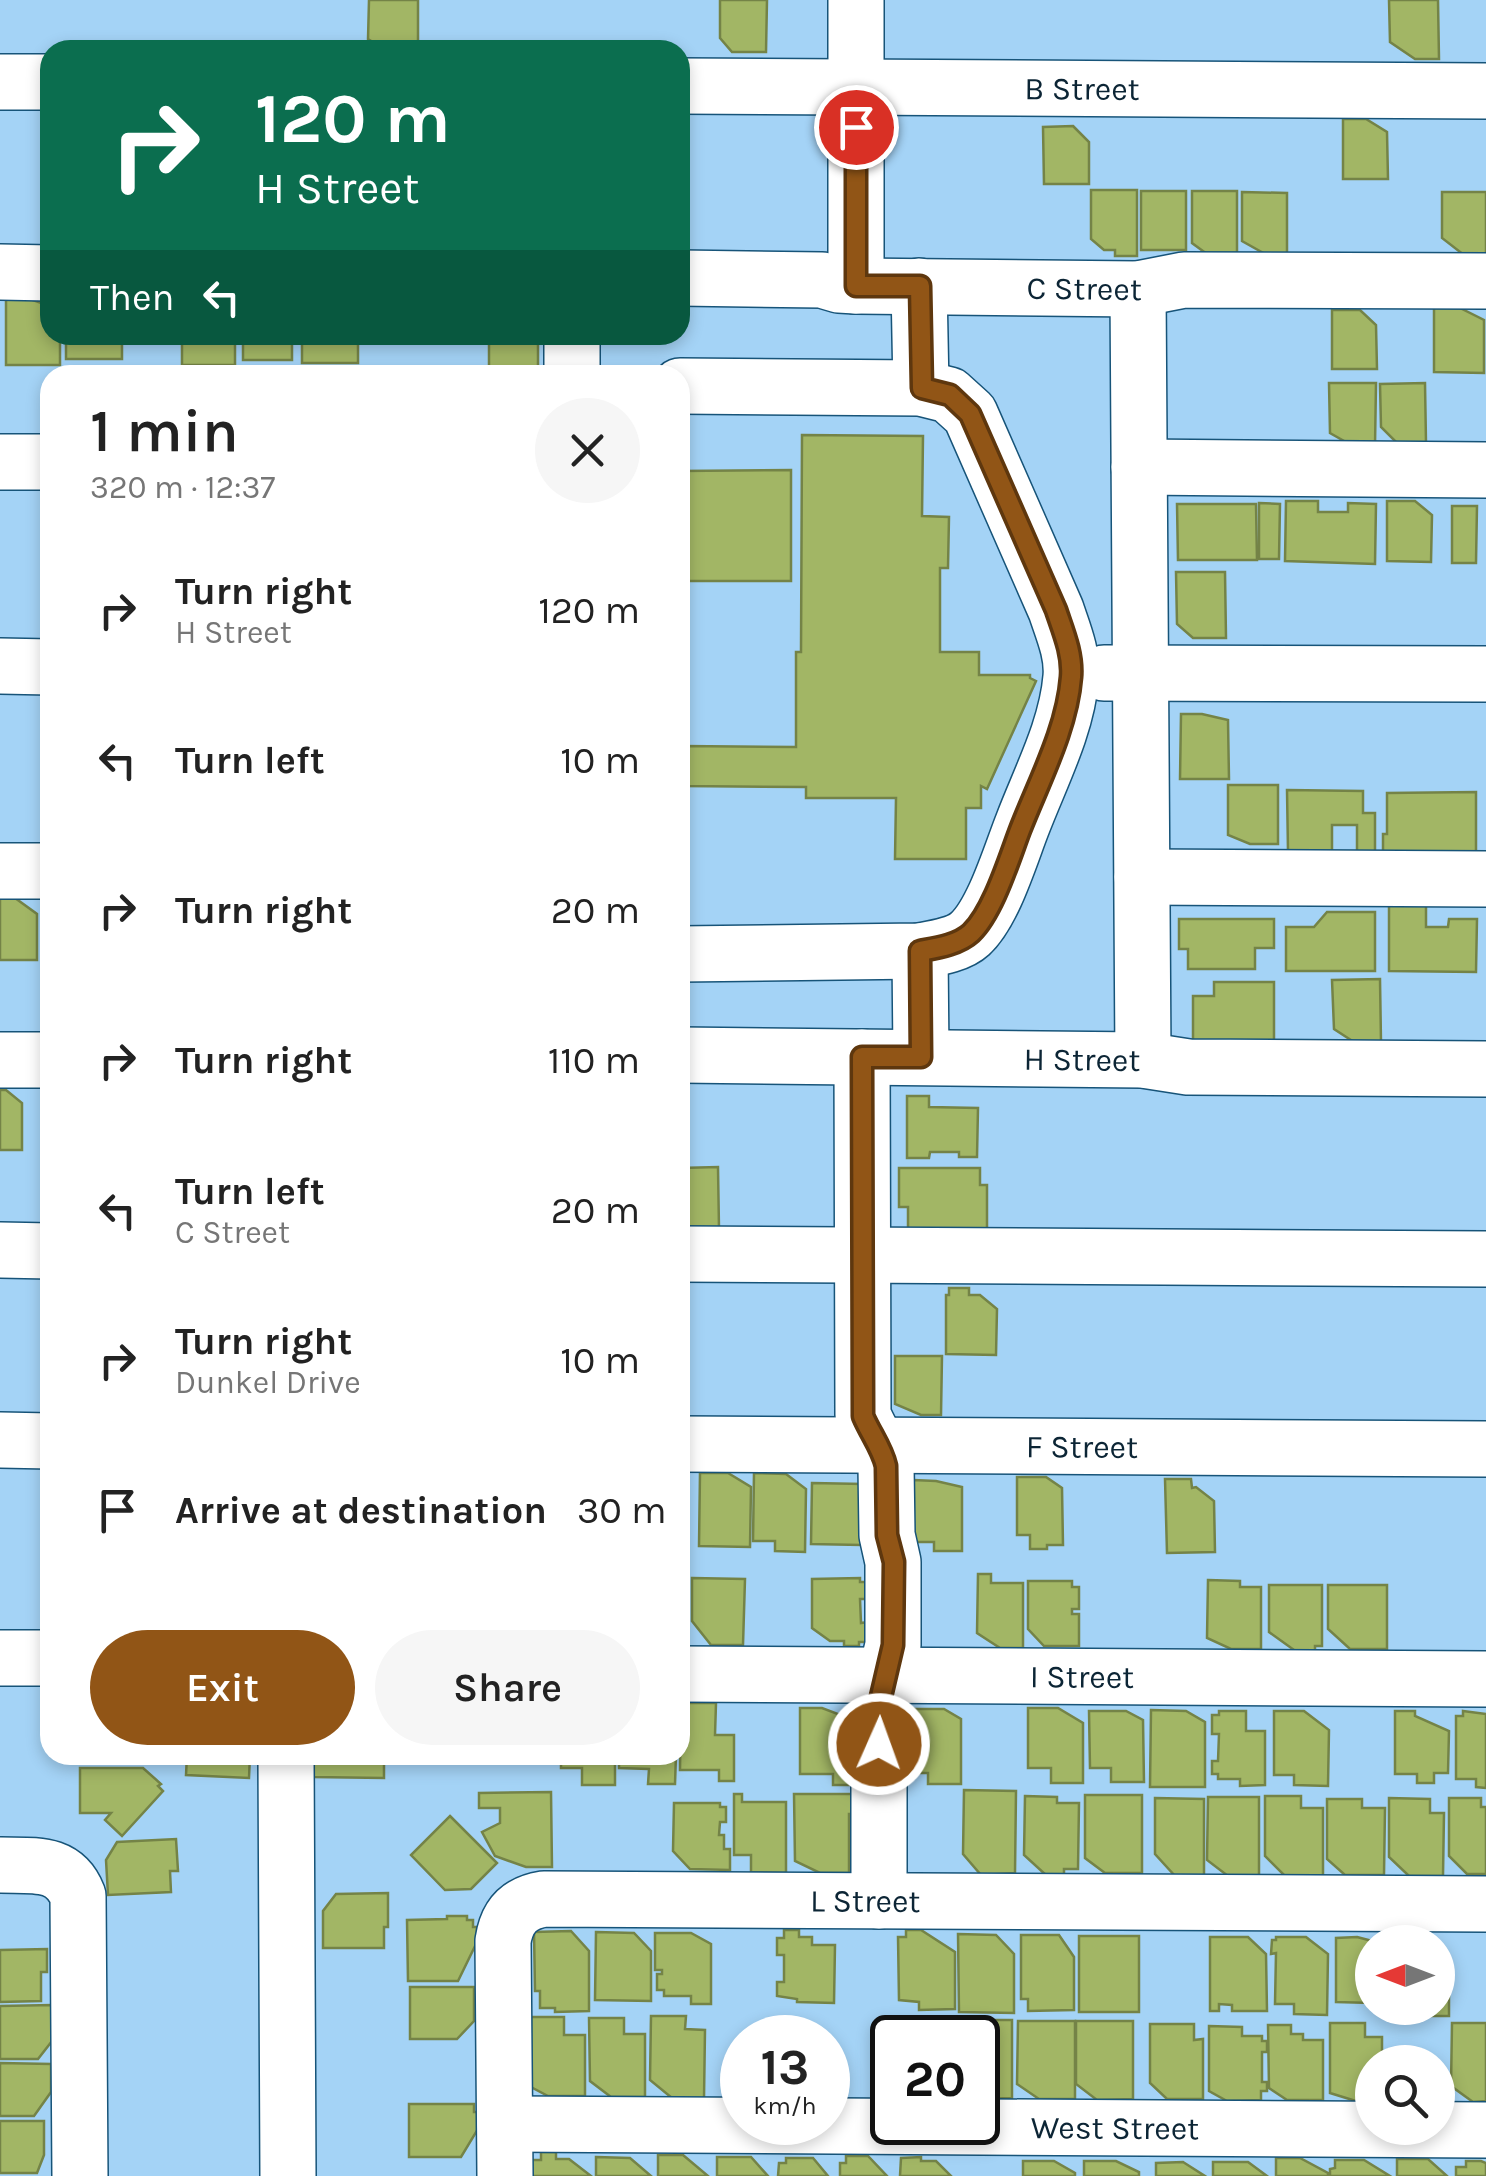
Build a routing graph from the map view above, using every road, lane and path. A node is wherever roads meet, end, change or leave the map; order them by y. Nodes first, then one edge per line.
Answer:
1 (856, 0) edge
2 (0, 82) edge
3 (40, 82) edge
4 (690, 86) edge
5 (856, 87) junction
6 (1486, 91) edge
7 (0, 272) edge
8 (40, 273) edge
9 (690, 278) edge
10 (1486, 281) edge
11 (856, 286) junction
12 (920, 286) junction
13 (1138, 289) junction
14 (690, 386) edge
15 (922, 388) junction
16 (0, 462) edge
17 (40, 462) edge
18 (1139, 467) junction
19 (1486, 470) edge
20 (0, 666) edge
21 (40, 667) edge
22 (1072, 672) junction
23 (1141, 673) junction
24 (1486, 674) edge
25 (0, 870) edge
26 (40, 871) edge
27 (1142, 876) junction
28 (1486, 879) edge
29 (920, 951) junction
30 (690, 954) edge
31 (690, 1056) edge
32 (862, 1057) junction
33 (921, 1057) junction
34 (0, 1060) edge
35 (40, 1060) edge
36 (1143, 1060) junction
37 (1486, 1070) edge
38 (0, 1250) edge
39 (40, 1251) edge
40 (690, 1254) edge
41 (863, 1255) junction
42 (1486, 1259) edge
43 (0, 1440) edge
44 (40, 1440) edge
45 (690, 1444) edge
46 (878, 1446) junction
47 (1486, 1449) edge
48 (0, 1658) edge
49 (40, 1658) edge
50 (690, 1674) edge
51 (886, 1675) junction
52 (1486, 1679) edge
53 (286, 1765) edge
54 (0, 1865) edge
55 (879, 1901) junction
56 (1486, 1904) edge
57 (1486, 2130) edge
58 (505, 2150) edge
59 (80, 2176) edge
60 (288, 2176) edge

1 - 5 lane
2 - 3 lane
4 - 5 lane, B Street
5 - 6 lane, B Street
5 - 11 lane
7 - 8 lane
9 - 11 lane, C Street
10 - 13 lane, C Street
11 - 12 lane, C Street
12 - 13 lane, C Street
12 - 15 lane
13 - 18 lane
14 - 15 lane
15 - 22 lane
16 - 17 lane
18 - 19 lane
18 - 23 lane
20 - 21 lane
22 - 23 lane
22 - 29 lane
23 - 24 lane
23 - 27 lane
25 - 26 lane
27 - 28 lane
27 - 36 lane
29 - 30 lane
29 - 33 lane
31 - 32 lane, H Street
32 - 33 lane, H Street
32 - 41 lane
33 - 36 lane, H Street
34 - 35 lane
36 - 37 lane, H Street
38 - 39 lane
40 - 41 lane
41 - 42 lane
41 - 46 lane
43 - 44 lane
45 - 46 lane, F Street
46 - 47 lane, F Street
46 - 51 lane
48 - 49 lane
50 - 51 lane, I Street
51 - 52 lane, I Street
51 - 55 lane
53 - 60 lane
54 - 59 lane
55 - 56 lane, L Street
55 - 58 lane, L Street
57 - 58 lane, West Street

